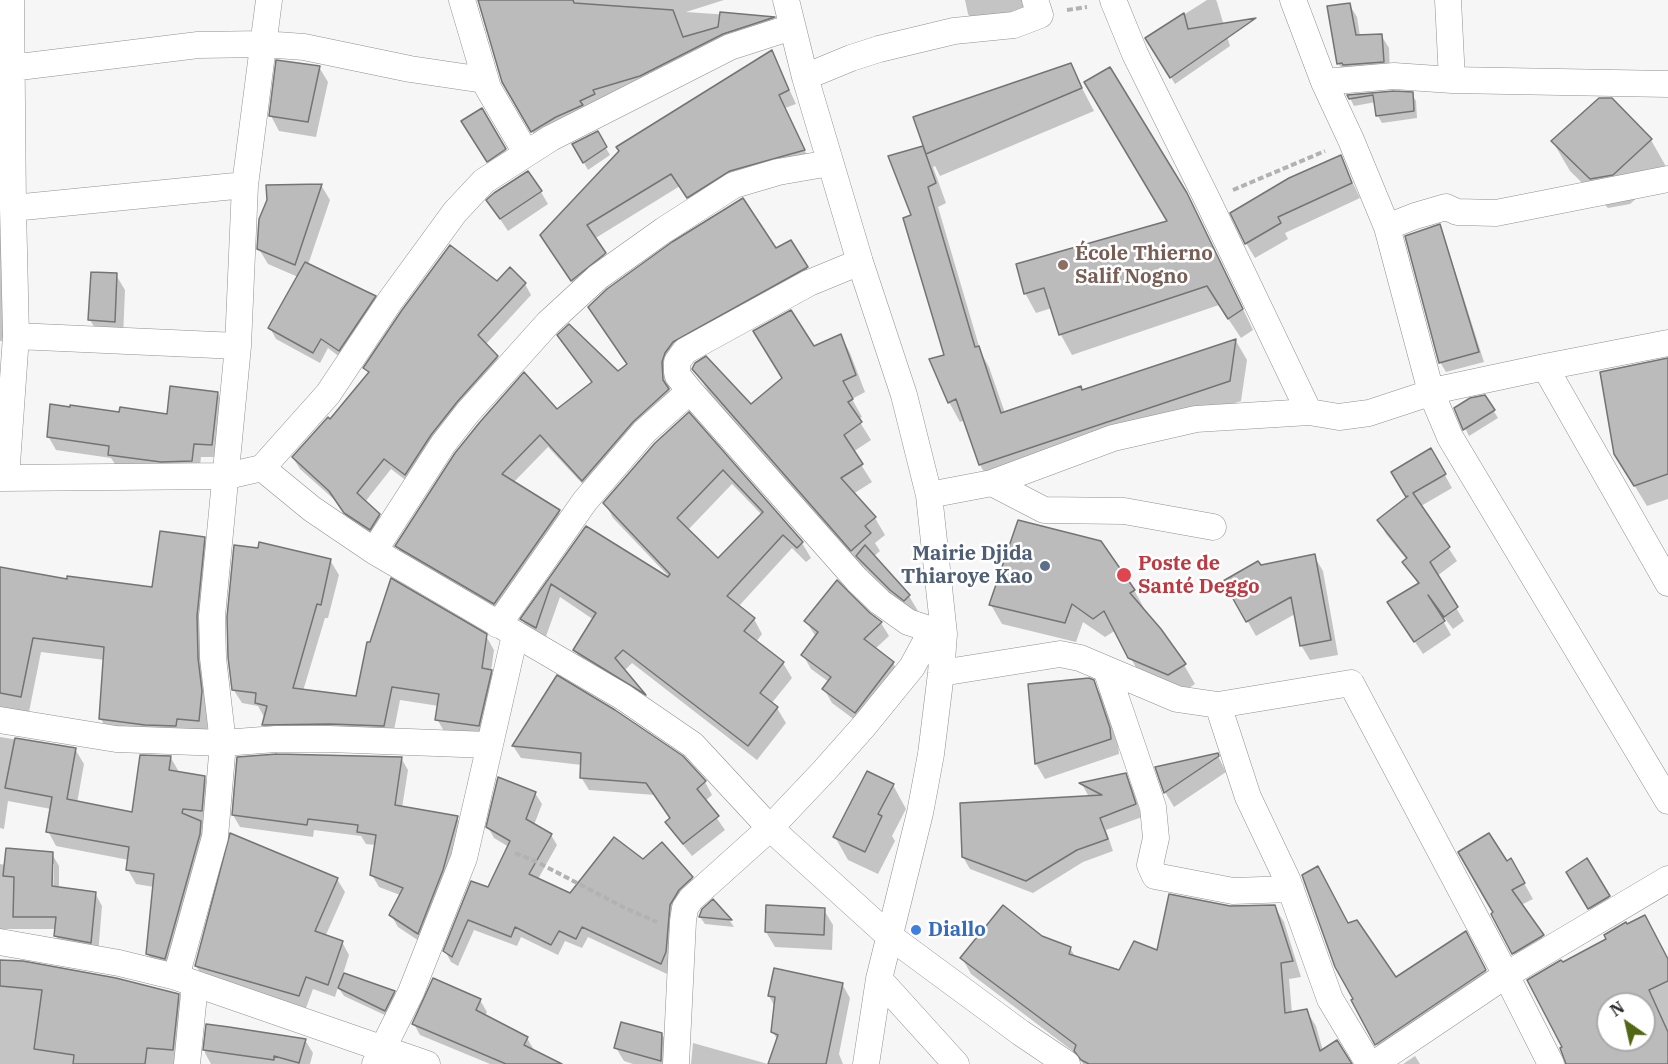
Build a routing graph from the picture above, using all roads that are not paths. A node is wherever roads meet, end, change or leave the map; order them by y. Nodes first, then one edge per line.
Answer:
1 (11, 0) edge
2 (269, 0) edge
3 (462, 0) edge
4 (786, 0) edge
5 (1293, 0) edge
6 (1448, 0) edge
7 (1114, 1) edge
8 (1037, 7) edge
9 (792, 27) junction
10 (263, 44) junction
11 (7, 60) edge
12 (805, 77) junction
13 (484, 80) junction
14 (1452, 80) junction
15 (1324, 82) junction
16 (1668, 84) edge
17 (526, 153) junction
18 (830, 163) junction
19 (1668, 179) edge
20 (244, 185) junction
21 (13, 207) junction
22 (1387, 227) junction
23 (860, 262) junction
24 (7, 272) edge
25 (16, 336) junction
26 (1668, 344) edge
27 (238, 346) junction
28 (1545, 367) junction
29 (690, 391) junction
30 (1431, 392) junction
31 (1309, 412) junction
32 (262, 468) junction
33 (227, 476) junction
34 (3, 478) edge
35 (992, 483) junction
36 (929, 495) junction
37 (1213, 527) dead end
38 (374, 550) junction
39 (1668, 583) edge
40 (506, 630) junction
41 (938, 632) junction
42 (1106, 669) junction
43 (941, 673) junction
44 (1218, 705) junction
45 (0, 720) edge
46 (223, 743) junction
47 (489, 745) junction
48 (1668, 801) edge
49 (770, 828) junction
50 (1668, 879) edge
51 (1291, 889) junction
52 (888, 935) junction
53 (0, 942) edge
54 (1506, 975) junction
55 (879, 979) junction
56 (186, 980) junction
57 (379, 1056) edge
58 (187, 1064) edge
59 (428, 1064) edge
60 (676, 1064) edge
61 (866, 1064) edge
62 (956, 1064) edge
63 (1067, 1064) edge
64 (1369, 1064) edge
65 (1374, 1064) edge
66 (1551, 1064) edge

1 - 11 street
2 - 10 street
3 - 13 street
4 - 9 street
5 - 15 street
6 - 14 street
7 - 31 street
8 - 12 street
9 - 12 street
9 - 17 street
10 - 11 street
10 - 13 street
10 - 20 street
11 - 21 street
12 - 18 street
13 - 17 street
14 - 15 street
14 - 16 street
15 - 22 street
17 - 32 street
18 - 23 street
18 - 38 street
19 - 22 street
20 - 21 street
20 - 27 street
21 - 24 street
22 - 30 street
23 - 29 street
23 - 36 street
24 - 25 street
25 - 27 street
25 - 34 street
26 - 28 street
27 - 33 street
28 - 30 street
28 - 39 street
29 - 40 street
29 - 41 street
30 - 31 street
30 - 48 street
31 - 35 street
32 - 33 street
32 - 38 street
33 - 34 street
33 - 46 street
35 - 36 street
35 - 37 street
36 - 41 street
38 - 40 street
40 - 47 street
40 - 49 street
41 - 43 street
41 - 49 street
42 - 43 street
42 - 44 street
42 - 51 street
43 - 52 street
44 - 51 street
44 - 54 street
45 - 46 street
46 - 47 street
46 - 56 street
47 - 57 street
49 - 52 street
49 - 60 street
50 - 54 street
51 - 64 street
52 - 55 street
52 - 63 street
53 - 56 street
54 - 65 street
54 - 66 street
55 - 61 street
55 - 62 street
56 - 57 street
56 - 58 street
57 - 59 street

